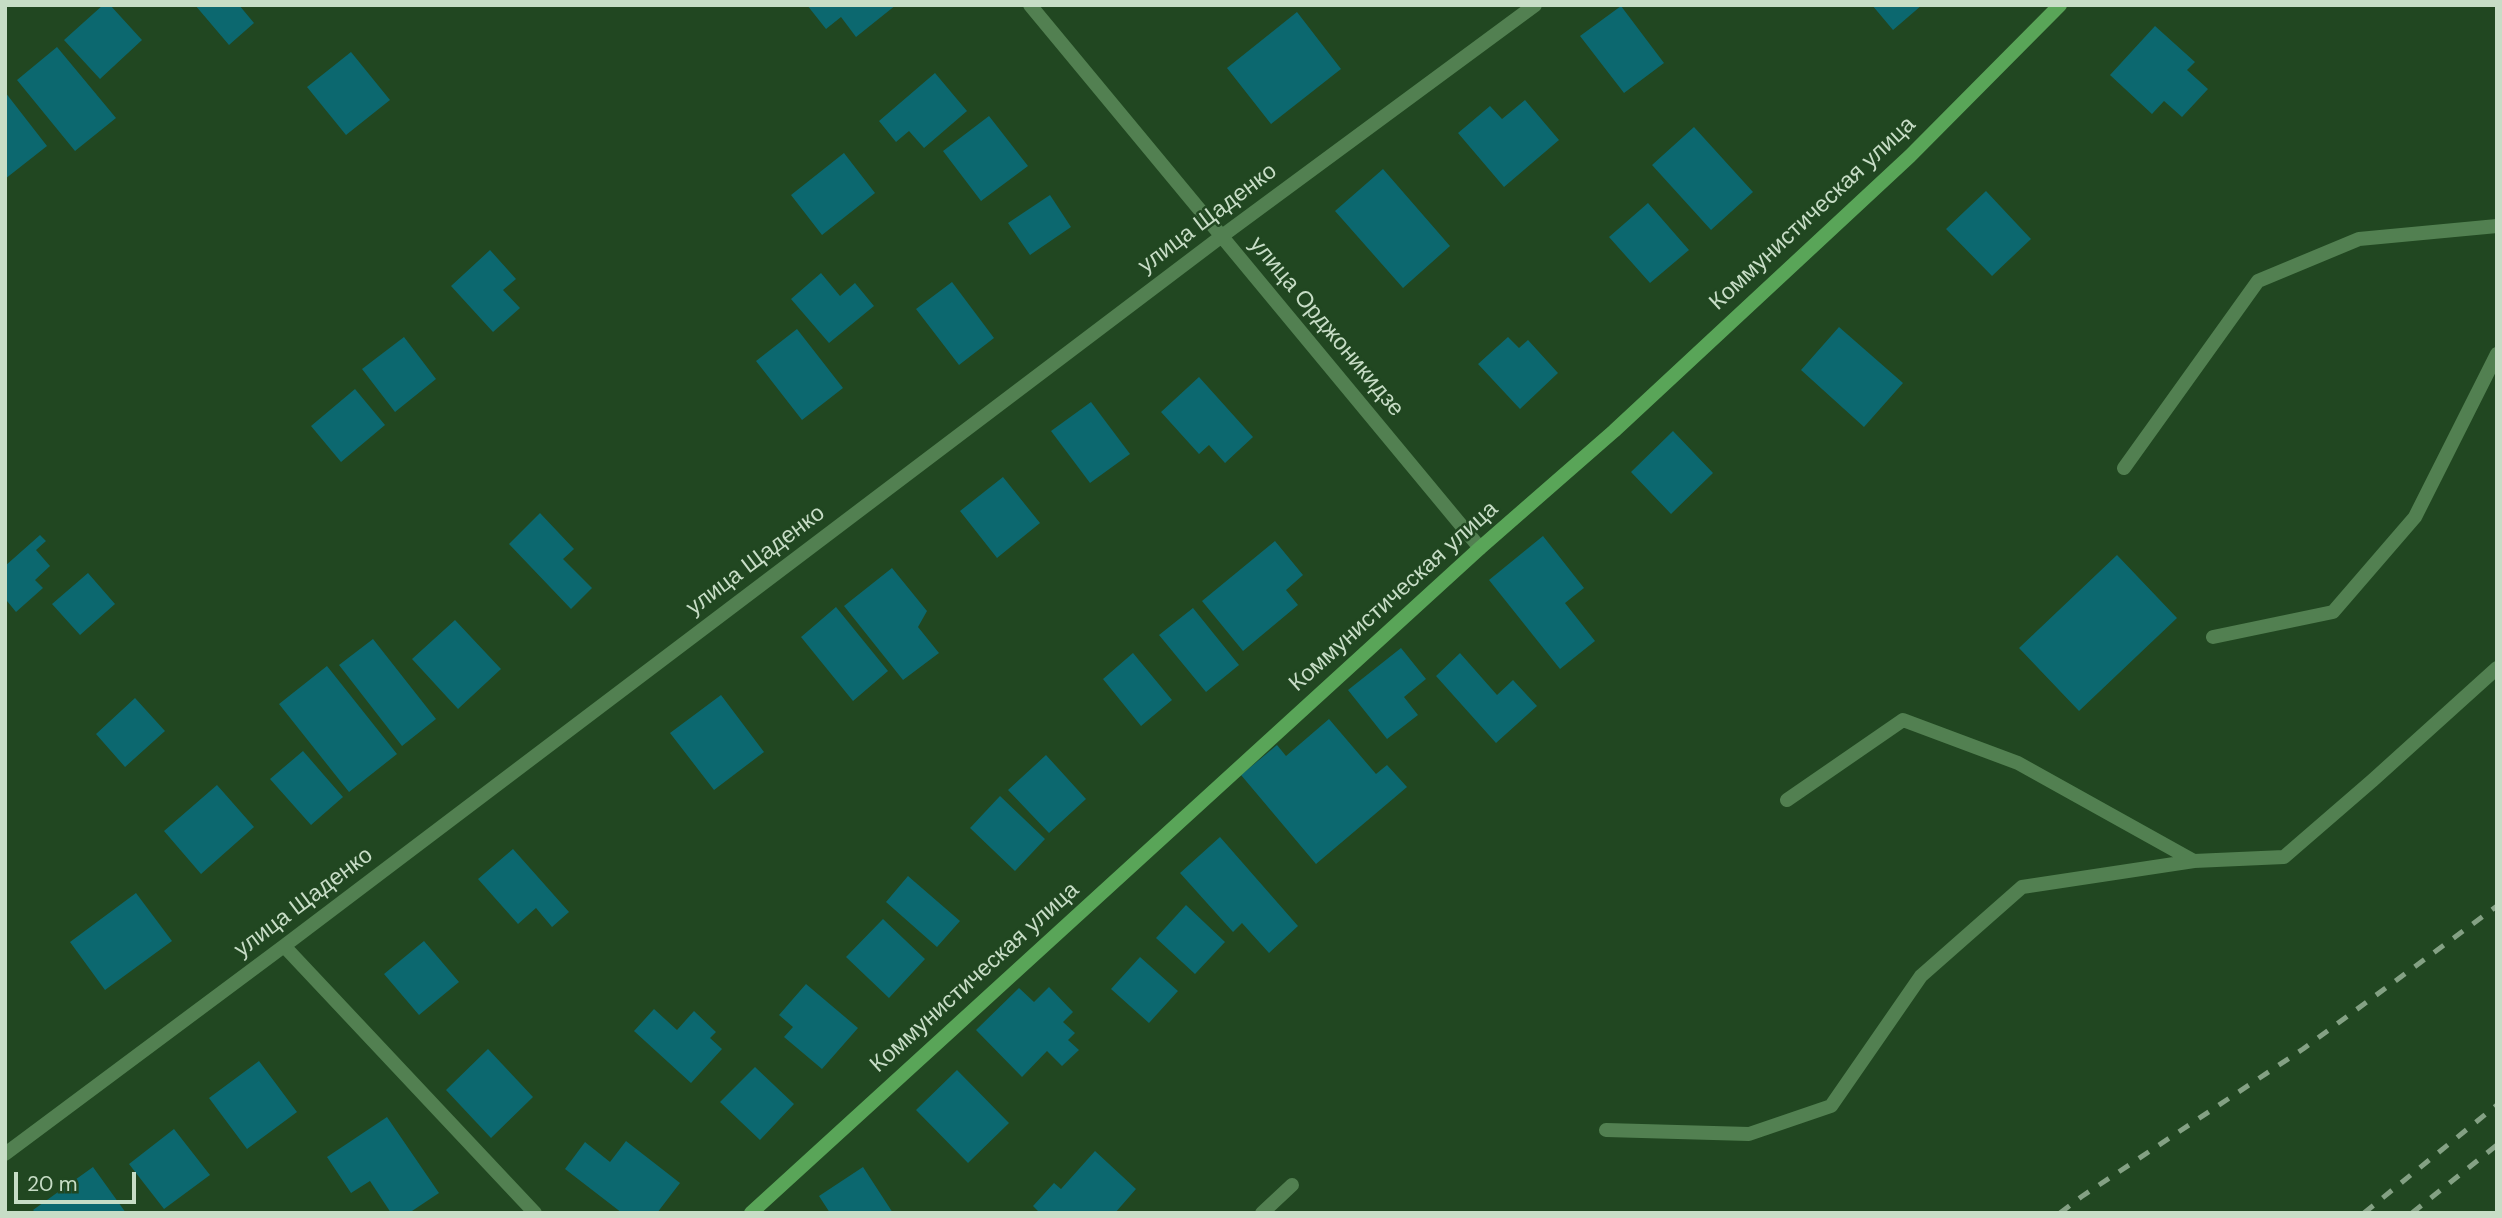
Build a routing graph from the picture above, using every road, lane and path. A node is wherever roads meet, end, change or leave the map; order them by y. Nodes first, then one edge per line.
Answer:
1 (1030, 5) edge
2 (1535, 5) edge
3 (2060, 5) edge
4 (2497, 226) edge
5 (1222, 236) junction
6 (2497, 354) edge
7 (2124, 468) dead end
8 (1480, 548) junction
9 (2213, 638) dead end
10 (2497, 668) edge
11 (1787, 800) dead end
12 (2194, 861) junction
13 (284, 946) junction
14 (1606, 1129) dead end
15 (5, 1154) edge
16 (1292, 1185) dead end
17 (535, 1213) edge
18 (751, 1213) edge
19 (1262, 1213) edge

1 - 5 street, улица Орджоникидзе
2 - 5 street, улица Щаденко
3 - 8 street, Коммунистическая улица
4 - 7 street
5 - 8 street, улица Орджоникидзе
5 - 13 street, улица Щаденко
6 - 9 street
8 - 18 street, Коммунистическая улица
10 - 12 street
11 - 12 street
12 - 14 street
13 - 15 street, улица Щаденко
13 - 17 street
16 - 19 street

